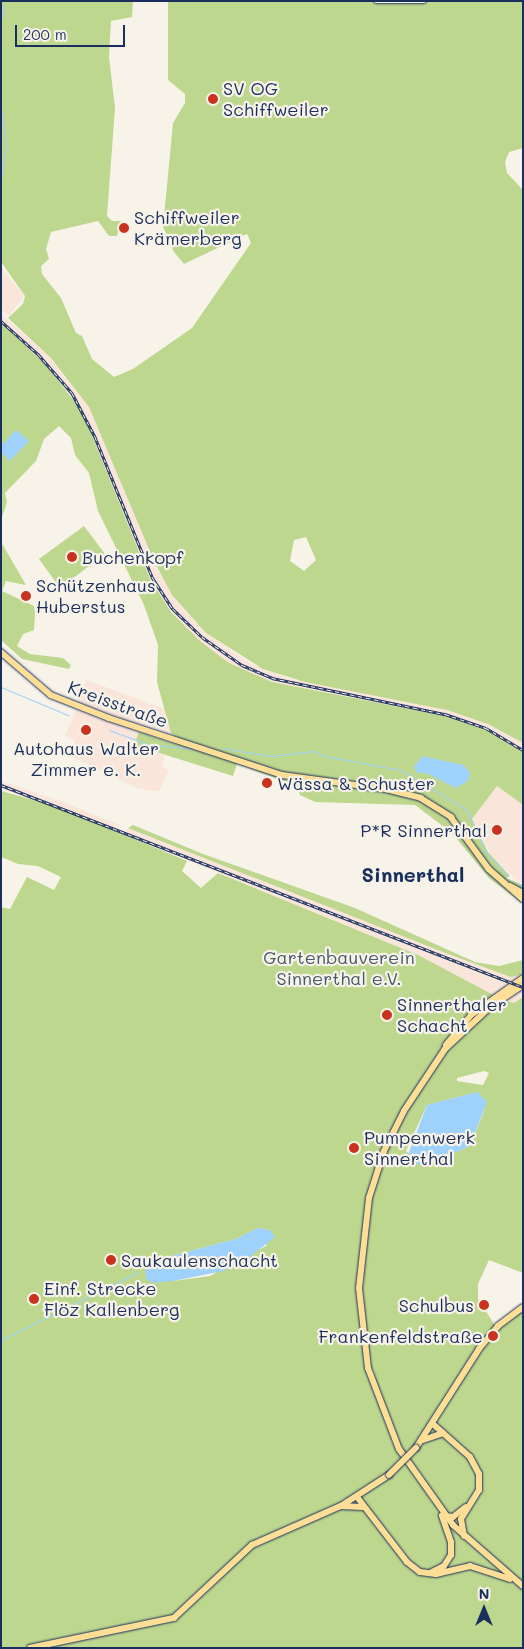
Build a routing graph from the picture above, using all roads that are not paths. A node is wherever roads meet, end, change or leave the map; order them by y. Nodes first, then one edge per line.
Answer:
1 (376, 1) edge
2 (424, 1) edge
3 (1, 652) edge
4 (510, 886) junction
5 (523, 893) edge
6 (523, 899) edge
7 (523, 978) edge
8 (523, 984) edge
9 (445, 1049) junction
10 (523, 1307) edge
11 (435, 1424) junction
12 (445, 1434) junction
13 (423, 1440) junction
14 (357, 1497) junction
15 (341, 1506) junction
16 (467, 1506) junction
17 (362, 1507) junction
18 (440, 1510) junction
19 (445, 1516) junction
20 (464, 1537) junction
21 (426, 1573) junction
22 (520, 1584) edge
23 (30, 1648) edge

1 - 2 street
3 - 4 main road, Kreisstraße
4 - 5 main road
4 - 6 main road
7 - 9 highway
8 - 9 highway
9 - 18 highway
10 - 11 main road
11 - 12 highway
11 - 13 main road
12 - 13 highway
12 - 16 highway
13 - 14 main road, bridge
14 - 15 main road
14 - 17 highway
15 - 17 highway
15 - 23 main road
16 - 19 highway
16 - 20 highway
17 - 21 highway
18 - 19 highway
18 - 21 highway
19 - 20 highway
20 - 22 highway
21 - 22 highway

